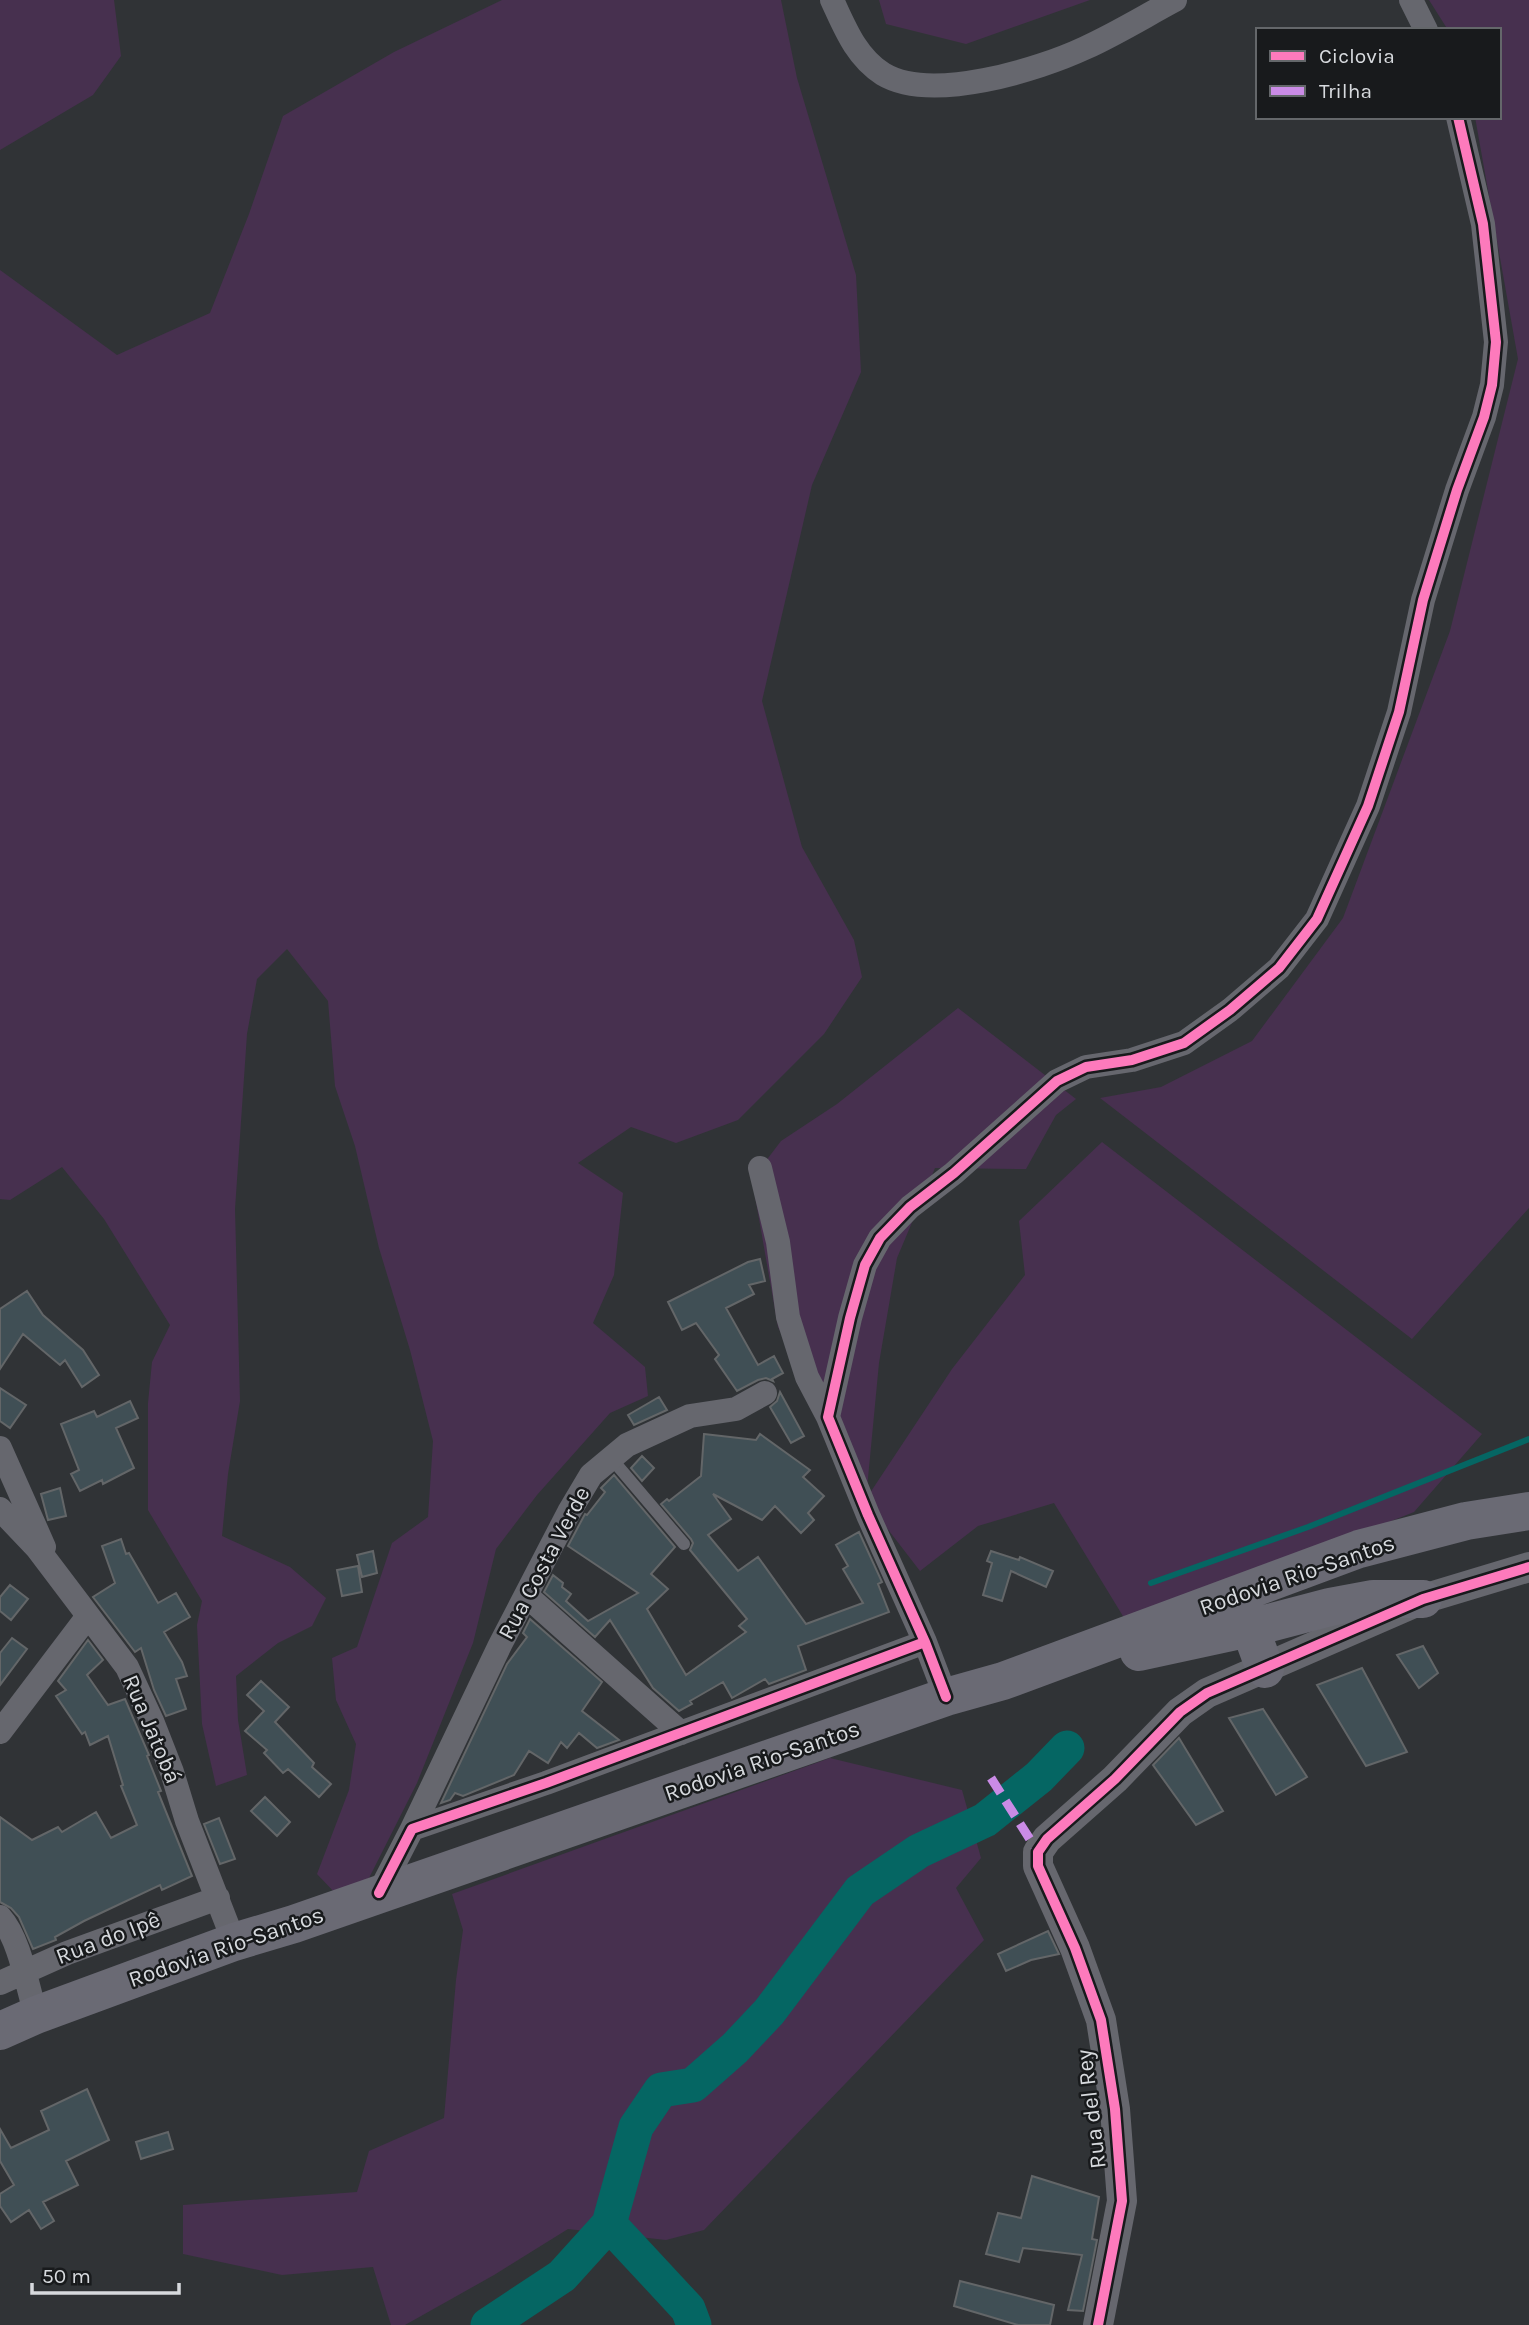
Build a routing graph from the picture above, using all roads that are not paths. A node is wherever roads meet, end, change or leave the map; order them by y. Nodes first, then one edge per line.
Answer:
1 (832, 0) edge
2 (1175, 0) edge
3 (1410, 0) edge
4 (1425, 28) edge
5 (1458, 119) edge
6 (760, 1168) dead end
7 (765, 1392) dead end
8 (828, 1417) junction
9 (0, 1448) edge
10 (611, 1458) junction
11 (0, 1509) edge
12 (1529, 1511) edge
13 (684, 1544) dead end
14 (1529, 1567) edge
15 (56, 1574) junction
16 (527, 1596) junction
17 (1423, 1599) junction
18 (88, 1616) junction
19 (1250, 1628) junction
20 (925, 1642) junction
21 (1265, 1668) junction
22 (1003, 1681) junction
23 (946, 1697) junction
24 (0, 1732) edge
25 (681, 1733) junction
26 (412, 1829) junction
27 (379, 1893) junction
28 (218, 1898) junction
29 (0, 1917) edge
30 (234, 1942) junction
31 (24, 1971) junction
32 (0, 1983) edge
33 (36, 2015) junction
34 (0, 2031) edge
35 (1098, 2325) edge

1 - 2 street
3 - 4 street
5 - 8 street
6 - 8 street
7 - 10 street, Rua Costa Verde
8 - 20 street
9 - 15 street
10 - 13 lane
10 - 16 street, Rua Costa Verde
11 - 15 street, Rua Jatobá
12 - 22 highway, Rodovia Rio-Santos
14 - 17 street, Rua del Rey
15 - 18 street, Rua Jatobá
16 - 25 street
16 - 26 street, Rua Costa Verde
17 - 19 highway
17 - 21 street, Rua del Rey
18 - 24 street
18 - 28 street, Rua Jatobá
19 - 21 highway
19 - 22 highway
20 - 23 street
20 - 25 street
21 - 35 street, Rua del Rey
22 - 23 highway, Rodovia Rio-Santos
23 - 27 highway, Rodovia Rio-Santos
25 - 26 street
26 - 27 street, Rua Costa Verde
27 - 30 highway, Rodovia Rio-Santos
28 - 30 street, Rua Jatobá
28 - 31 street, Rua do Ipê
29 - 31 street
30 - 33 highway, Rodovia Rio-Santos
31 - 32 street, Rua do Ipê
31 - 33 street
33 - 34 highway, Rodovia Rio-Santos

